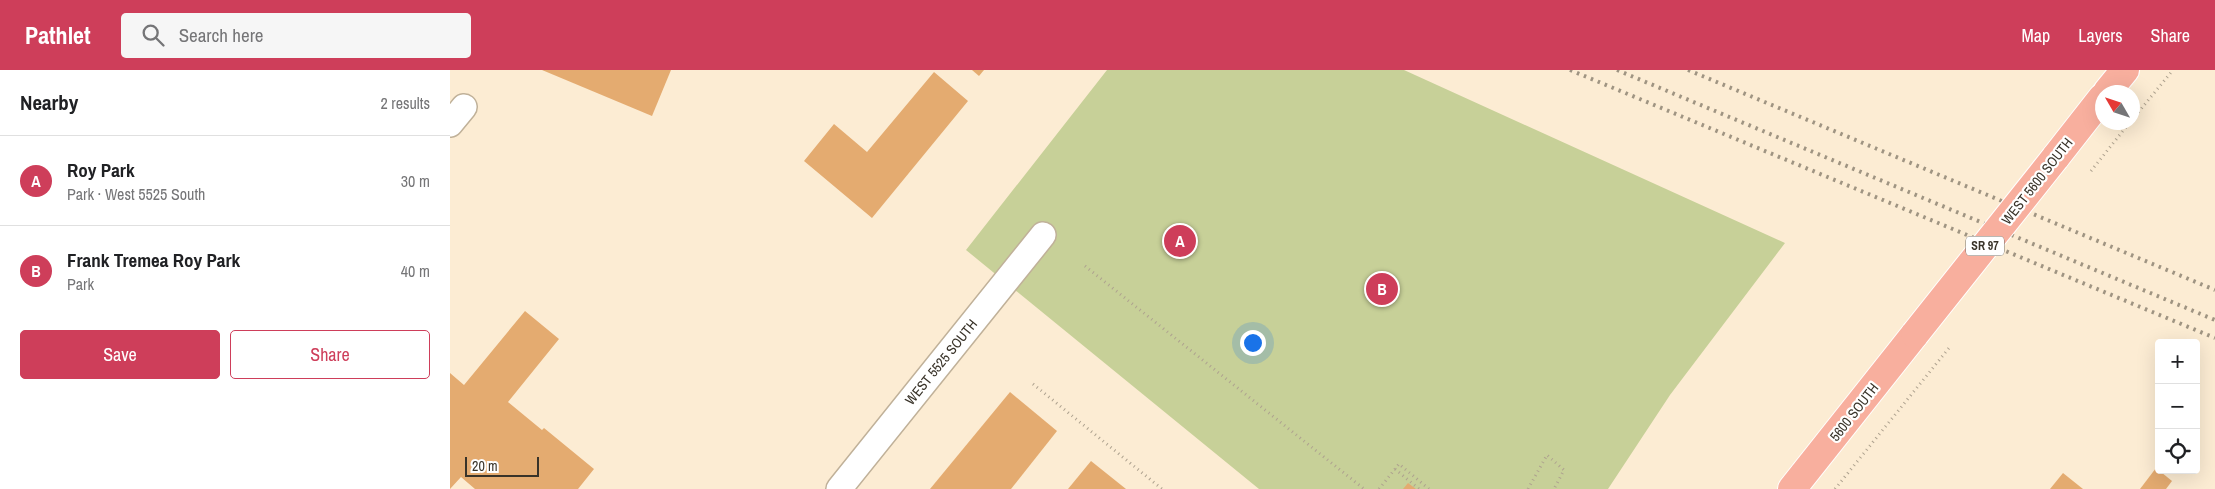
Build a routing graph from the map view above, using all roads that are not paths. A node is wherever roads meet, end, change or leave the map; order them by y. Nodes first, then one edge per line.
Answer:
1 (2125, 70) edge
2 (2113, 85) edge
3 (2095, 107) edge
4 (1043, 235) dead end
5 (1915, 334) joint
6 (839, 489) edge
7 (1792, 489) edge

1 - 2 main road
3 - 5 main road, WEST 5600 SOUTH / SR 97, bridge
4 - 6 street, WEST 5525 SOUTH
5 - 7 main road, 5600 SOUTH / SR 97

